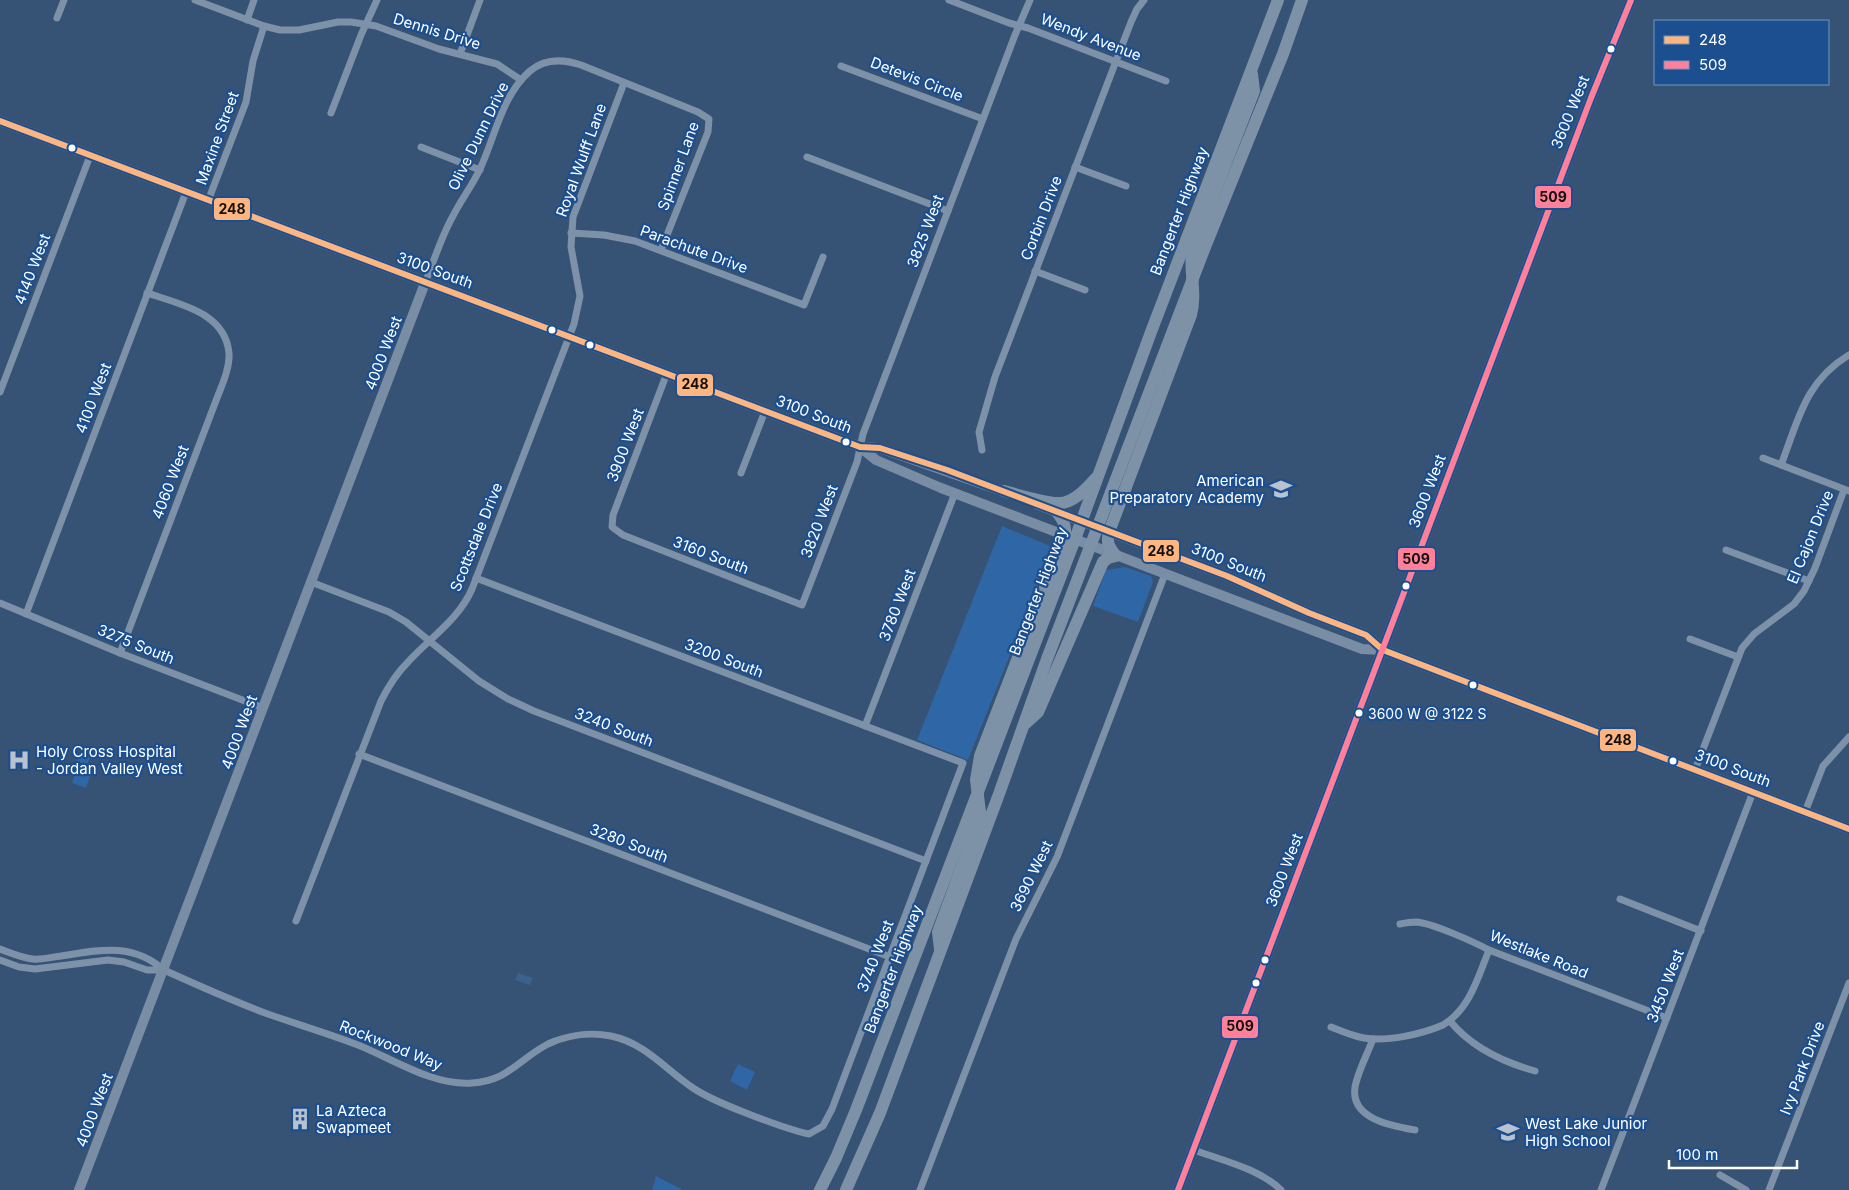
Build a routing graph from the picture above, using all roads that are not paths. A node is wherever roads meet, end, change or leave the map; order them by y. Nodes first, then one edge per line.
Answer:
1 (64, 0) edge
2 (195, 0) edge
3 (254, 0) edge
4 (377, 0) edge
5 (480, 0) edge
6 (949, 0) edge
7 (1030, 0) edge
8 (1144, 0) edge
9 (1278, 0) edge
10 (1302, 0) edge
11 (1631, 0) edge
12 (57, 18) dead end
13 (247, 20) junction
14 (367, 24) junction
15 (264, 26) junction
16 (1020, 26) junction
17 (460, 54) junction
18 (1116, 62) junction
19 (842, 66) dead end
20 (1252, 72) junction
21 (521, 80) junction
22 (1166, 81) dead end
23 (624, 83) junction
24 (332, 113) dead end
25 (983, 119) junction
26 (709, 120) joint
27 (0, 121) edge
28 (421, 147) dead end
29 (90, 156) junction
30 (807, 157) dead end
31 (1075, 167) junction
32 (480, 170) junction
33 (1126, 186) dead end
34 (186, 192) junction
35 (208, 200) junction
36 (948, 211) junction
37 (571, 233) junction
38 (661, 250) junction
39 (823, 257) dead end
40 (1035, 272) junction
41 (1192, 281) junction
42 (425, 283) junction
43 (1085, 290) dead end
44 (147, 293) junction
45 (569, 336) junction
46 (1849, 356) edge
47 (667, 374) junction
48 (0, 392) edge
49 (765, 411) junction
50 (860, 447) junction
51 (982, 450) dead end
52 (1763, 458) dead end
53 (1781, 465) junction
54 (741, 473) dead end
55 (1099, 474) junction
56 (1004, 491) junction
57 (1847, 491) edge
58 (955, 493) junction
59 (1057, 512) junction
60 (1082, 522) junction
61 (612, 527) joint
62 (1103, 530) junction
63 (1070, 538) junction
64 (1091, 546) junction
65 (1726, 550) dead end
66 (1116, 556) junction
67 (1165, 574) junction
68 (476, 578) junction
69 (1809, 581) junction
70 (311, 582) junction
71 (0, 604) edge
72 (802, 605) joint
73 (26, 614) junction
74 (1690, 639) dead end
75 (431, 640) junction
76 (1383, 650) junction
77 (120, 653) junction
78 (1738, 657) junction
79 (263, 708) junction
80 (1024, 724) junction
81 (865, 726) junction
82 (1849, 737) edge
83 (359, 754) junction
84 (963, 763) joint
85 (1695, 770) junction
86 (1754, 792) junction
87 (978, 795) junction
88 (1804, 812) junction
89 (1849, 829) edge
90 (926, 861) junction
91 (1620, 899) dead end
92 (296, 921) dead end
93 (1400, 924) dead end
94 (1700, 931) junction
95 (0, 949) edge
96 (1489, 950) junction
97 (940, 952) junction
98 (890, 957) junction
99 (0, 960) edge
100 (164, 970) junction
101 (1849, 983) edge
102 (1667, 1018) junction
103 (1450, 1021) junction
104 (1330, 1027) dead end
105 (1373, 1039) junction
106 (1535, 1071) dead end
107 (791, 1130) joint
108 (1414, 1130) dead end
109 (1194, 1150) junction
110 (1720, 1175) dead end
111 (79, 1190) edge
112 (820, 1190) edge
113 (846, 1190) edge
114 (920, 1190) edge
115 (1178, 1190) edge
116 (1281, 1190) edge
117 (1601, 1190) edge
118 (1746, 1190) edge
119 (1769, 1190) edge

1 - 12 street
2 - 13 street, Dennis Drive
3 - 13 street
4 - 14 street
5 - 17 street
6 - 16 street, Wendy Avenue
7 - 16 street, 3825 West
8 - 18 street, Corbin Drive
9 - 20 highway, Bangerter Highway
10 - 41 highway
11 - 76 main road, 3600 West
13 - 15 street, Dennis Drive
14 - 15 street, Dennis Drive
14 - 17 street, Dennis Drive
14 - 24 street
15 - 35 street, Maxine Street
16 - 18 street, Wendy Avenue
16 - 25 street, 3825 West
17 - 21 street, Dennis Drive
18 - 22 street, Wendy Avenue
18 - 31 street, Corbin Drive
19 - 25 street, Detevis Circle
20 - 41 highway
20 - 55 highway, Bangerter Highway
21 - 23 street, Olive Dunn Drive
21 - 32 street, Olive Dunn Drive
23 - 26 street, Olive Dunn Drive
23 - 37 street, Royal Wulff Lane
25 - 36 street, 3825 West
26 - 38 street, Spinner Lane
27 - 29 main road, 3100 South
28 - 32 street
29 - 34 main road, 3100 South
29 - 48 street, 4140 West
30 - 36 street
31 - 33 street
31 - 40 street, Corbin Drive
32 - 42 street, Olive Dunn Drive
34 - 35 main road, 3100 South
34 - 44 street, 4100 West
35 - 42 main road, 3100 South
36 - 50 street, 3825 West
37 - 38 street, Parachute Drive
37 - 45 street, Royal Wulff Lane
38 - 39 street, Parachute Drive
40 - 43 street
40 - 51 street, Corbin Drive
41 - 62 highway
42 - 45 main road, 3100 South
42 - 70 main road, 4000 West
44 - 73 street, 4100 West
44 - 77 street, 4060 West
45 - 47 main road, 3100 South
45 - 68 street, Scottsdale Drive
46 - 53 street
47 - 49 main road, 3100 South
47 - 61 street, 3900 West
49 - 50 main road, 3100 South
49 - 54 street
50 - 56 main road, 3100 South
50 - 58 main road, 3100 South
50 - 72 street, 3820 West
52 - 53 street
53 - 57 street
55 - 56 highway
55 - 60 highway, Bangerter Highway
56 - 59 main road, 3100 South
57 - 69 street, El Cajon Drive
58 - 63 main road, 3100 South
58 - 81 street, 3780 West
59 - 60 main road, 3100 South
59 - 63 highway
60 - 62 main road, 3100 South
60 - 63 highway, Bangerter Highway
61 - 72 street, 3160 South
62 - 64 highway
62 - 66 highway
62 - 76 main road, 3100 South
63 - 64 main road, 3100 South
63 - 87 highway, Bangerter Highway
64 - 66 main road, 3100 South
64 - 80 highway
65 - 69 street
66 - 67 main road, 3100 South
66 - 80 highway
67 - 76 main road, 3100 South
67 - 114 street, 3690 West
68 - 75 street, Scottsdale Drive
68 - 81 street, 3200 South
69 - 78 street, El Cajon Drive
70 - 75 street, 3240 South
70 - 79 main road, 4000 West
71 - 73 street, 3275 South
73 - 77 street, 3275 South
74 - 78 street
75 - 83 street, Scottsdale Drive
75 - 90 street, 3240 South
76 - 85 main road, 3100 South
76 - 109 main road, 3600 West
77 - 79 street, 3275 South
78 - 85 street, El Cajon Drive
79 - 100 main road, 4000 West
80 - 97 highway
81 - 84 street, 3200 South
82 - 88 street
83 - 92 street, Scottsdale Drive
83 - 98 street, 3280 South
84 - 90 street, 3740 West
85 - 86 main road, 3100 South
86 - 88 main road, 3100 South
86 - 94 street, 3450 West
87 - 97 highway
87 - 112 highway, Bangerter Highway
88 - 89 main road, 3100 South
90 - 98 street, 3740 West
91 - 94 street
93 - 96 street, Westlake Road
94 - 102 street, 3450 West
95 - 100 street
96 - 102 street, Westlake Road
96 - 103 street
97 - 113 highway
98 - 107 street, 3740 West
99 - 100 street
100 - 107 street, Rockwood Way
100 - 111 main road, 4000 West
101 - 119 street, Ivy Park Drive
102 - 117 street, 3450 West
103 - 105 street
103 - 106 street
104 - 105 street
105 - 108 street
109 - 115 main road, 3600 West
109 - 116 street
110 - 118 street

